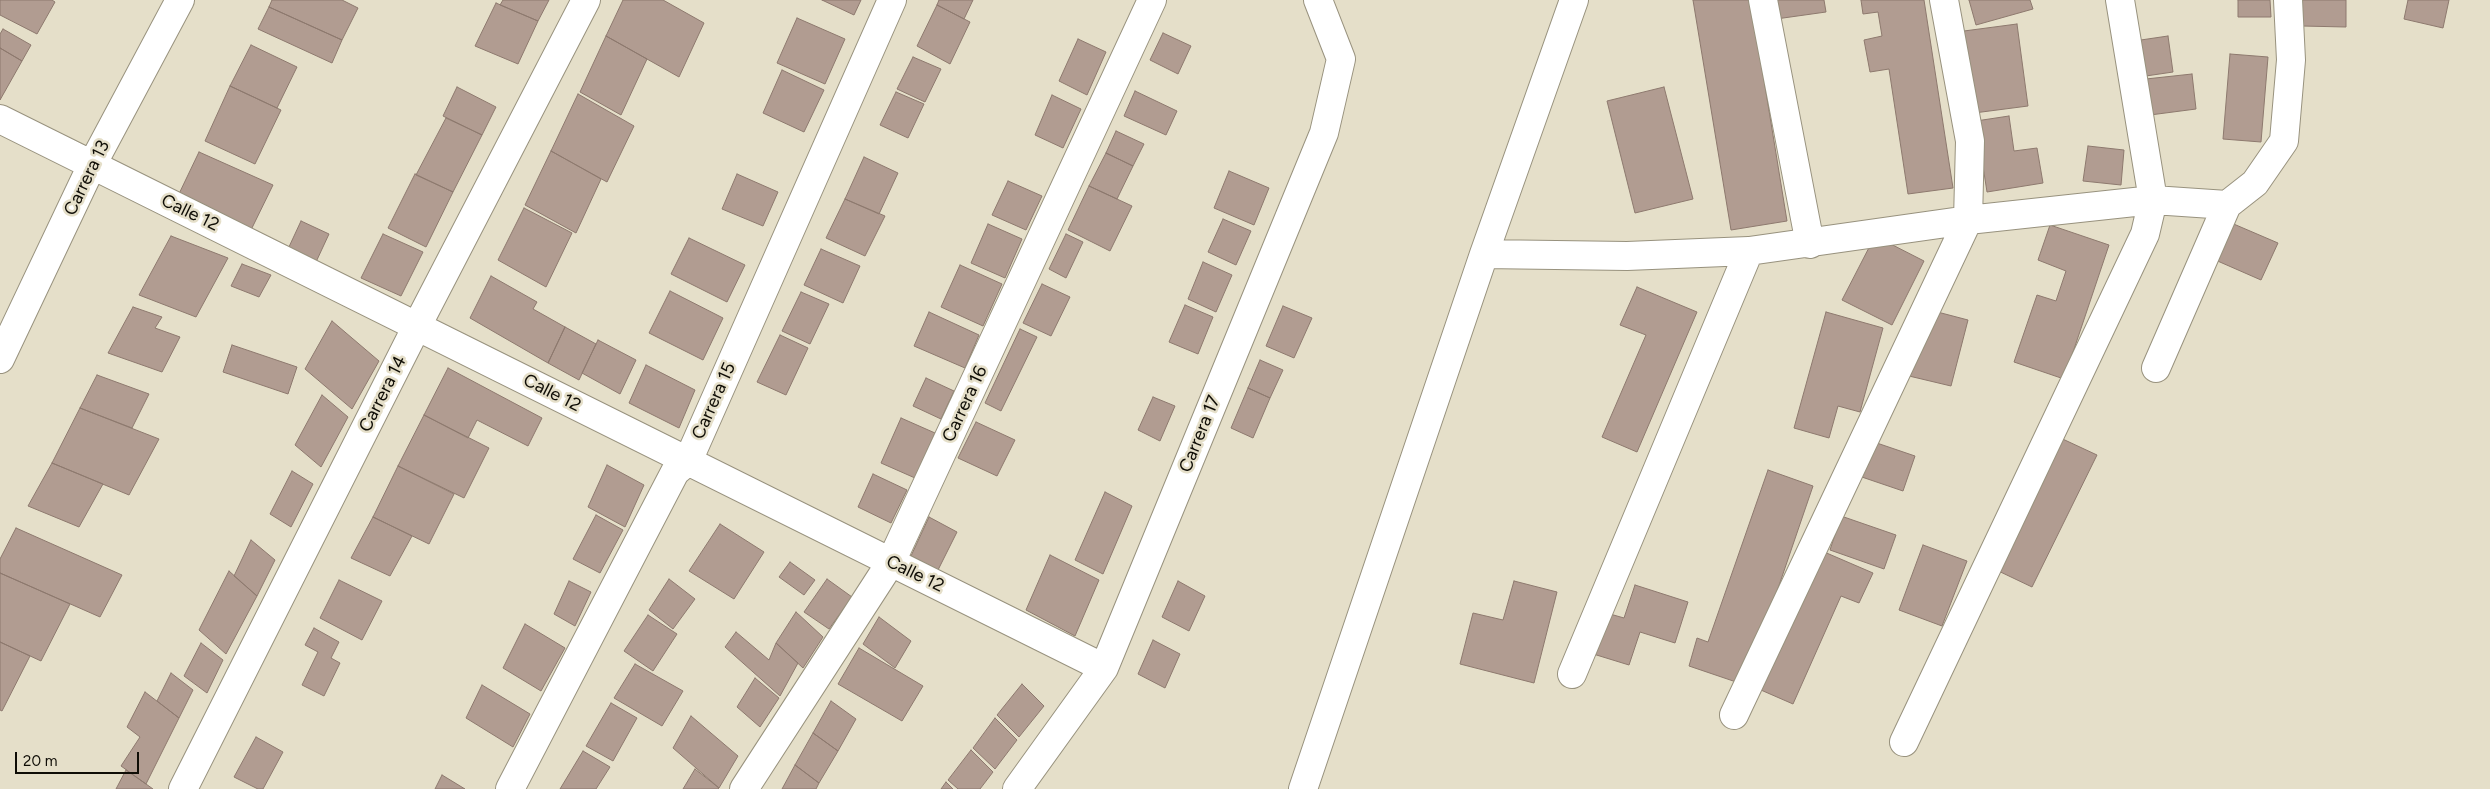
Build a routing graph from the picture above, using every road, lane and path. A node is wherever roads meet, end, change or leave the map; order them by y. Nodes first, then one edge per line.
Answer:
1 (180, 0) edge
2 (586, 0) edge
3 (892, 0) edge
4 (1152, 0) edge
5 (1318, 0) edge
6 (1574, 0) edge
7 (1763, 0) edge
8 (1944, 0) edge
9 (2120, 0) edge
10 (2288, 0) edge
11 (0, 118) edge
12 (92, 165) junction
13 (2153, 200) junction
14 (2227, 206) junction
15 (1968, 220) junction
16 (1810, 244) junction
17 (1749, 252) junction
18 (1484, 254) junction
19 (417, 326) junction
20 (0, 359) edge
21 (2156, 368) dead end
22 (688, 461) junction
23 (891, 562) junction
24 (1104, 668) junction
25 (1572, 674) dead end
26 (1734, 715) dead end
27 (1904, 742) dead end
28 (183, 789) edge
29 (510, 789) edge
30 (744, 789) edge
31 (1017, 789) edge
32 (1303, 789) edge

1 - 12 street, Carrera 13
2 - 19 street, Carrera 14
3 - 22 street, Carrera 15
4 - 23 street, Carrera 16
5 - 24 street, Carrera 17
6 - 18 street
7 - 16 street
8 - 15 street
9 - 13 street
10 - 14 street
11 - 12 street, Calle 12
12 - 19 street, Calle 12
12 - 20 street, Carrera 13
13 - 14 street
13 - 15 street
13 - 27 street
14 - 21 street
15 - 16 street
15 - 26 street
16 - 17 street
17 - 18 street
17 - 25 street
18 - 32 street
19 - 22 street, Calle 12
19 - 28 street, Carrera 14
22 - 23 street, Calle 12
22 - 29 street, Carrera 15
23 - 24 street, Calle 12
23 - 30 street, Carrera 16
24 - 31 street, Carrera 17

